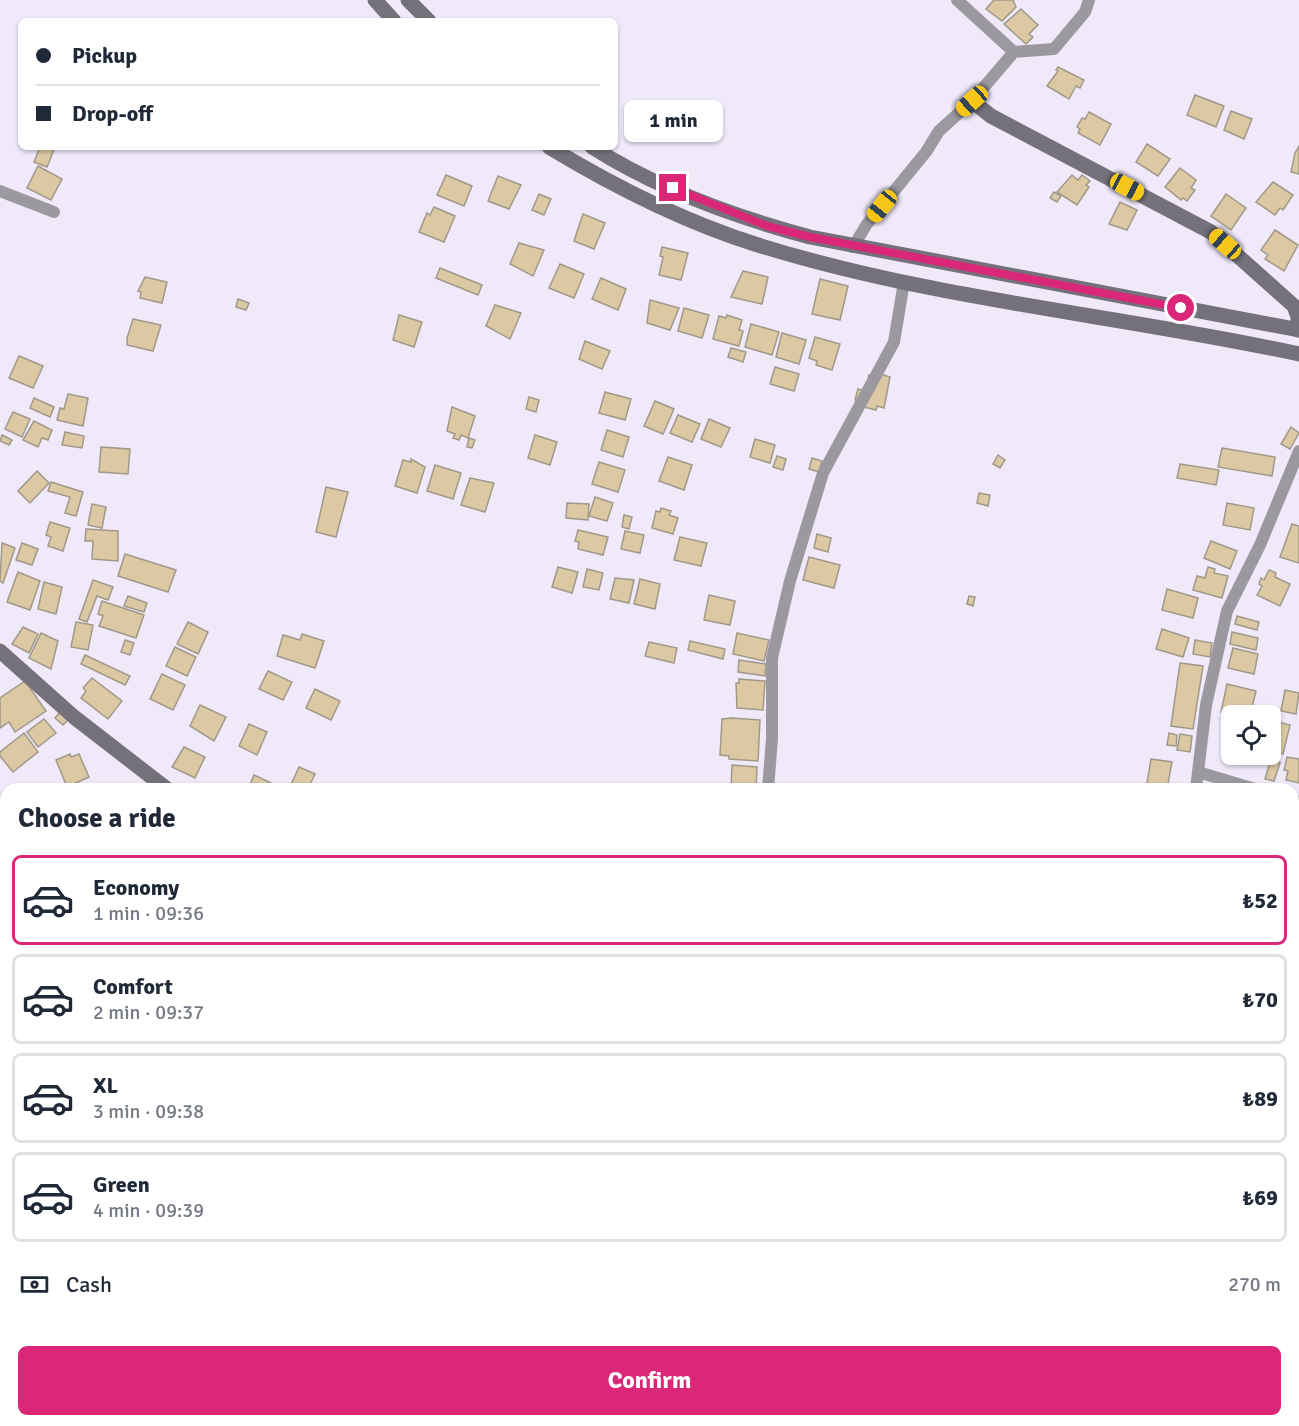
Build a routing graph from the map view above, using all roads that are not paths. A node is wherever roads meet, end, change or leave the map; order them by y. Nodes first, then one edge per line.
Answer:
1 (375, 0) edge
2 (408, 0) edge
3 (957, 0) edge
4 (1089, 0) edge
5 (391, 18) edge
6 (426, 18) edge
7 (1014, 52) junction
8 (972, 101) junction
9 (554, 150) edge
10 (598, 150) edge
11 (0, 190) edge
12 (54, 212) dead end
13 (853, 247) junction
14 (904, 282) junction
15 (1298, 330) edge
16 (1297, 353) edge
17 (1299, 451) edge
18 (0, 651) edge
19 (1198, 772) junction
20 (159, 783) edge
21 (768, 783) edge
22 (1197, 783) edge
23 (1234, 783) edge

1 - 5 street
2 - 6 street
3 - 7 street
4 - 7 street
7 - 8 street
8 - 13 street
8 - 15 street
9 - 14 street
10 - 13 street
11 - 12 street
13 - 15 street
14 - 16 street
14 - 21 street
17 - 19 street
18 - 20 street
19 - 22 street
19 - 23 street

